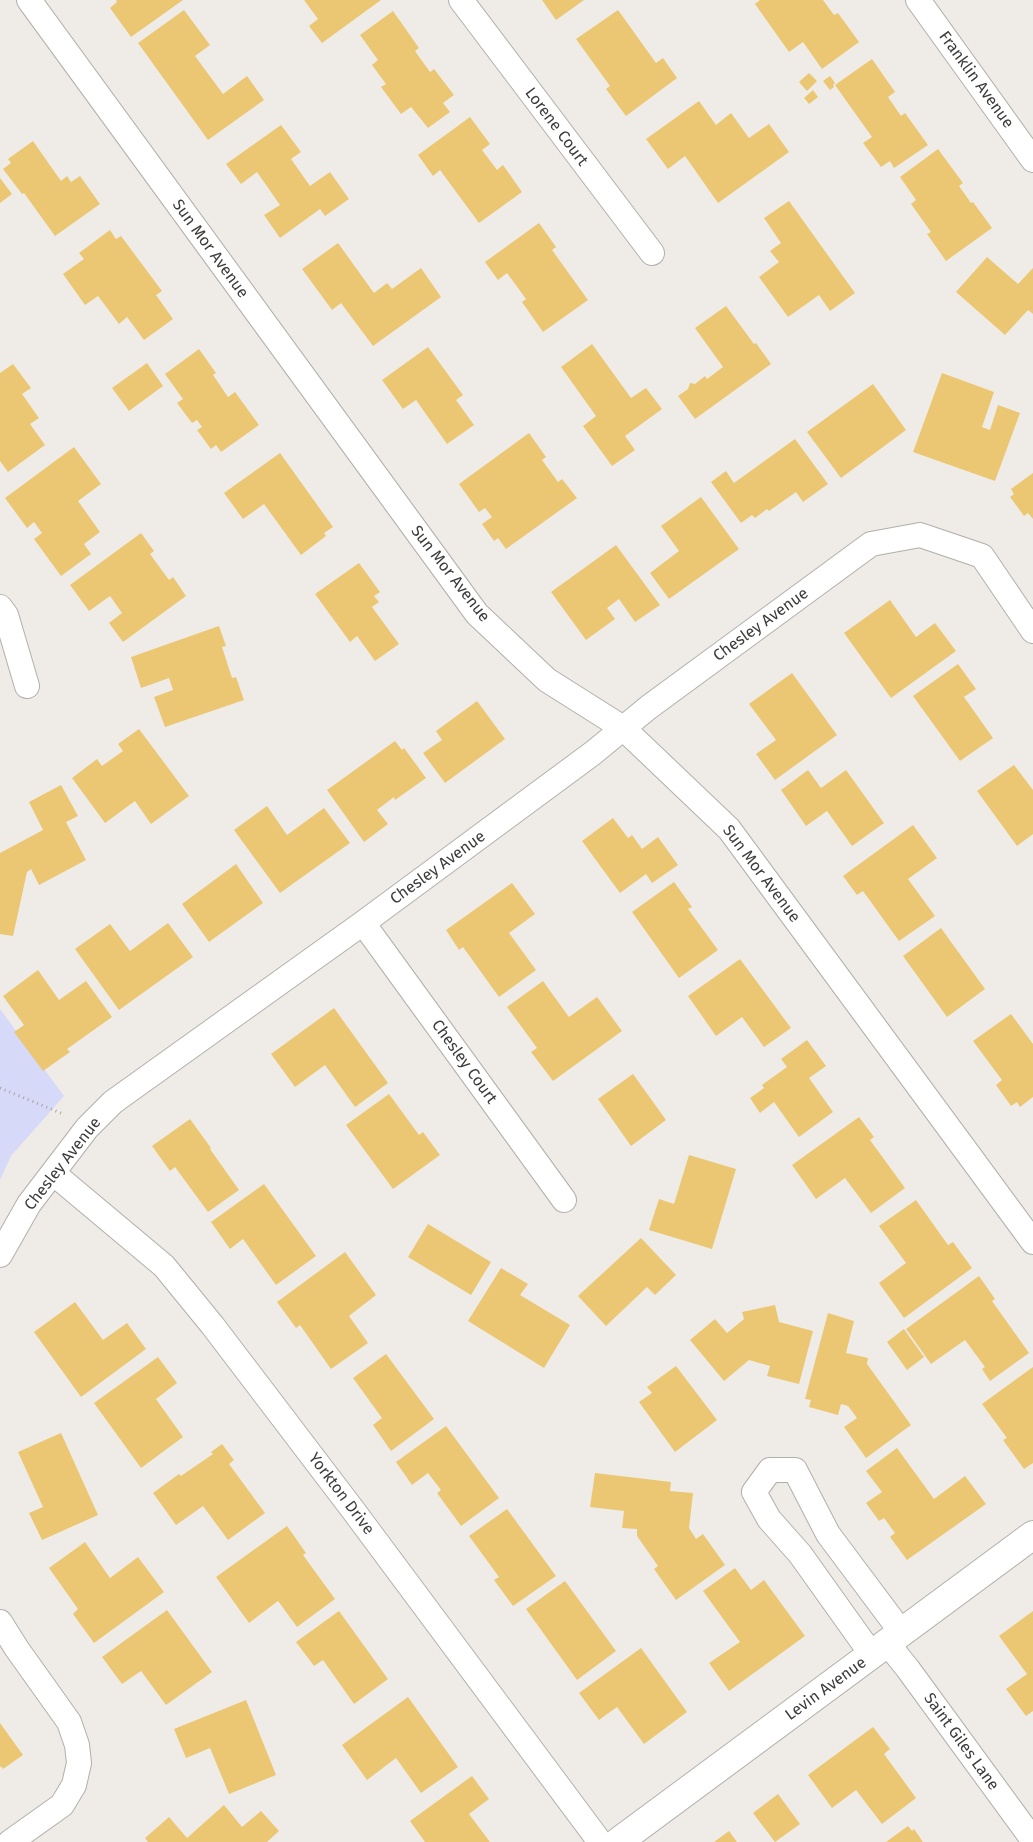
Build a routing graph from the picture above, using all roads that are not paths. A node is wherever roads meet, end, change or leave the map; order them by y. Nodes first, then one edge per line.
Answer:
1 (29, 0) edge
2 (461, 0) edge
3 (918, 0) edge
4 (1033, 160) edge
5 (652, 253) dead end
6 (0, 607) edge
7 (1033, 631) edge
8 (27, 686) dead end
9 (623, 728) junction
10 (363, 923) junction
11 (53, 1173) junction
12 (564, 1200) dead end
13 (1033, 1242) edge
14 (0, 1255) edge
15 (828, 1534) junction
16 (1033, 1535) edge
17 (800, 1554) junction
18 (0, 1622) edge
19 (888, 1644) junction
20 (1033, 1840) edge
21 (10, 1842) edge
22 (600, 1842) edge
23 (618, 1842) edge

1 - 9 street, Sun Mor Avenue
2 - 5 street, Lorene Court
3 - 4 street, Franklin Avenue
6 - 8 street
7 - 9 street, Chesley Avenue
9 - 10 street, Chesley Avenue
9 - 13 street, Sun Mor Avenue
10 - 11 street, Chesley Avenue
10 - 12 street, Chesley Court
11 - 14 street, Chesley Avenue
11 - 22 street, Yorkton Drive
15 - 17 street
15 - 17 street, Saint Giles Lane
15 - 19 street, Saint Giles Lane
16 - 19 street, Levin Avenue
17 - 19 street, Saint Giles Lane
18 - 21 street
19 - 20 street, Saint Giles Lane
19 - 23 street, Levin Avenue

